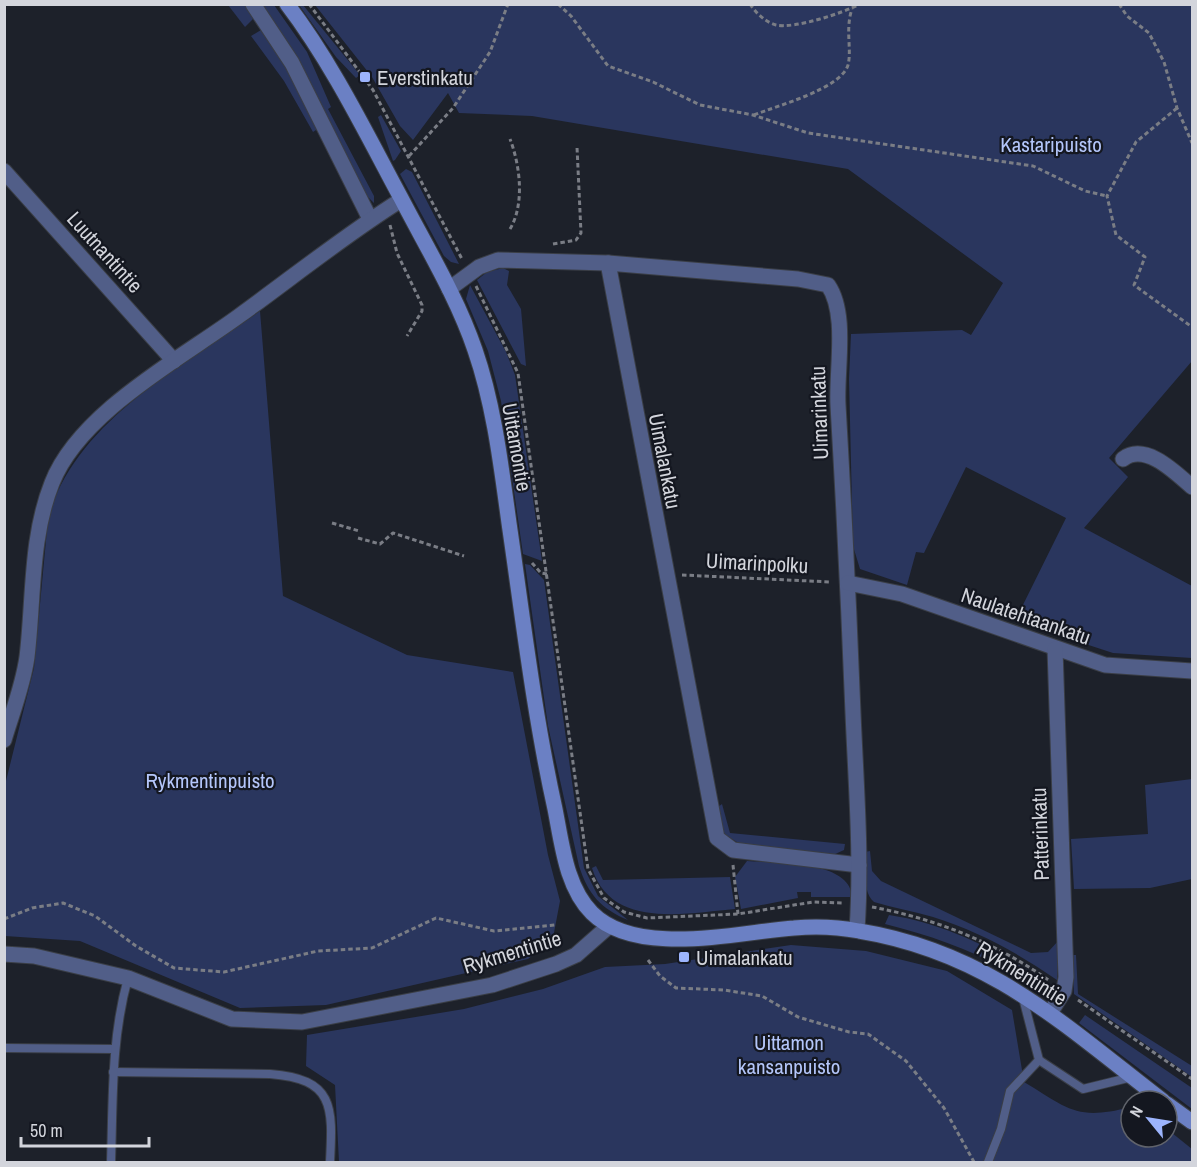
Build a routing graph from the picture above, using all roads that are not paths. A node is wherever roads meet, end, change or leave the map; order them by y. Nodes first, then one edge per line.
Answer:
1 (253, 4) edge
2 (287, 4) edge
3 (4, 171) edge
4 (401, 200) junction
5 (370, 219) junction
6 (608, 263) junction
7 (449, 289) junction
8 (174, 361) junction
9 (1123, 459) dead end
10 (1192, 487) edge
11 (848, 583) junction
12 (1055, 649) junction
13 (1192, 671) edge
14 (7, 719) edge
15 (4, 740) edge
16 (859, 865) junction
17 (609, 926) junction
18 (857, 930) junction
19 (4, 954) edge
20 (128, 978) junction
21 (1022, 994) junction
22 (1050, 1013) junction
23 (4, 1048) edge
24 (114, 1049) junction
25 (1039, 1060) junction
26 (113, 1072) junction
27 (1132, 1077) junction
28 (1148, 1089) edge
29 (1179, 1113) edge
30 (1192, 1122) edge
31 (111, 1162) edge
32 (330, 1162) edge
33 (988, 1162) edge

1 - 5 street
2 - 4 street, Uittamontie
3 - 8 street, Luutnantintie
4 - 5 street
4 - 7 street, Uittamontie
5 - 8 street
6 - 7 street, Uimarinkatu
6 - 11 street, Uimarinkatu
6 - 16 street, Uimalankatu
7 - 17 street, Uittamontie
8 - 14 street
9 - 10 street
11 - 12 street, Naulatehtaankatu
11 - 16 street, Uimarinkatu
12 - 13 street, Naulatehtaankatu
12 - 22 street, Patterinkatu
14 - 15 street
16 - 18 street, Uimarinkatu
17 - 18 street, Rykmentintie
17 - 20 street, Rykmentintie
18 - 21 street, Rykmentintie
19 - 20 street, Rykmentintie
20 - 24 lane
21 - 22 street, Rykmentintie
21 - 25 lane
22 - 27 street, Rykmentintie
23 - 24 lane
24 - 26 lane
25 - 27 lane
25 - 33 lane
26 - 31 lane
26 - 32 lane
27 - 28 street, Rykmentintie
29 - 30 street

